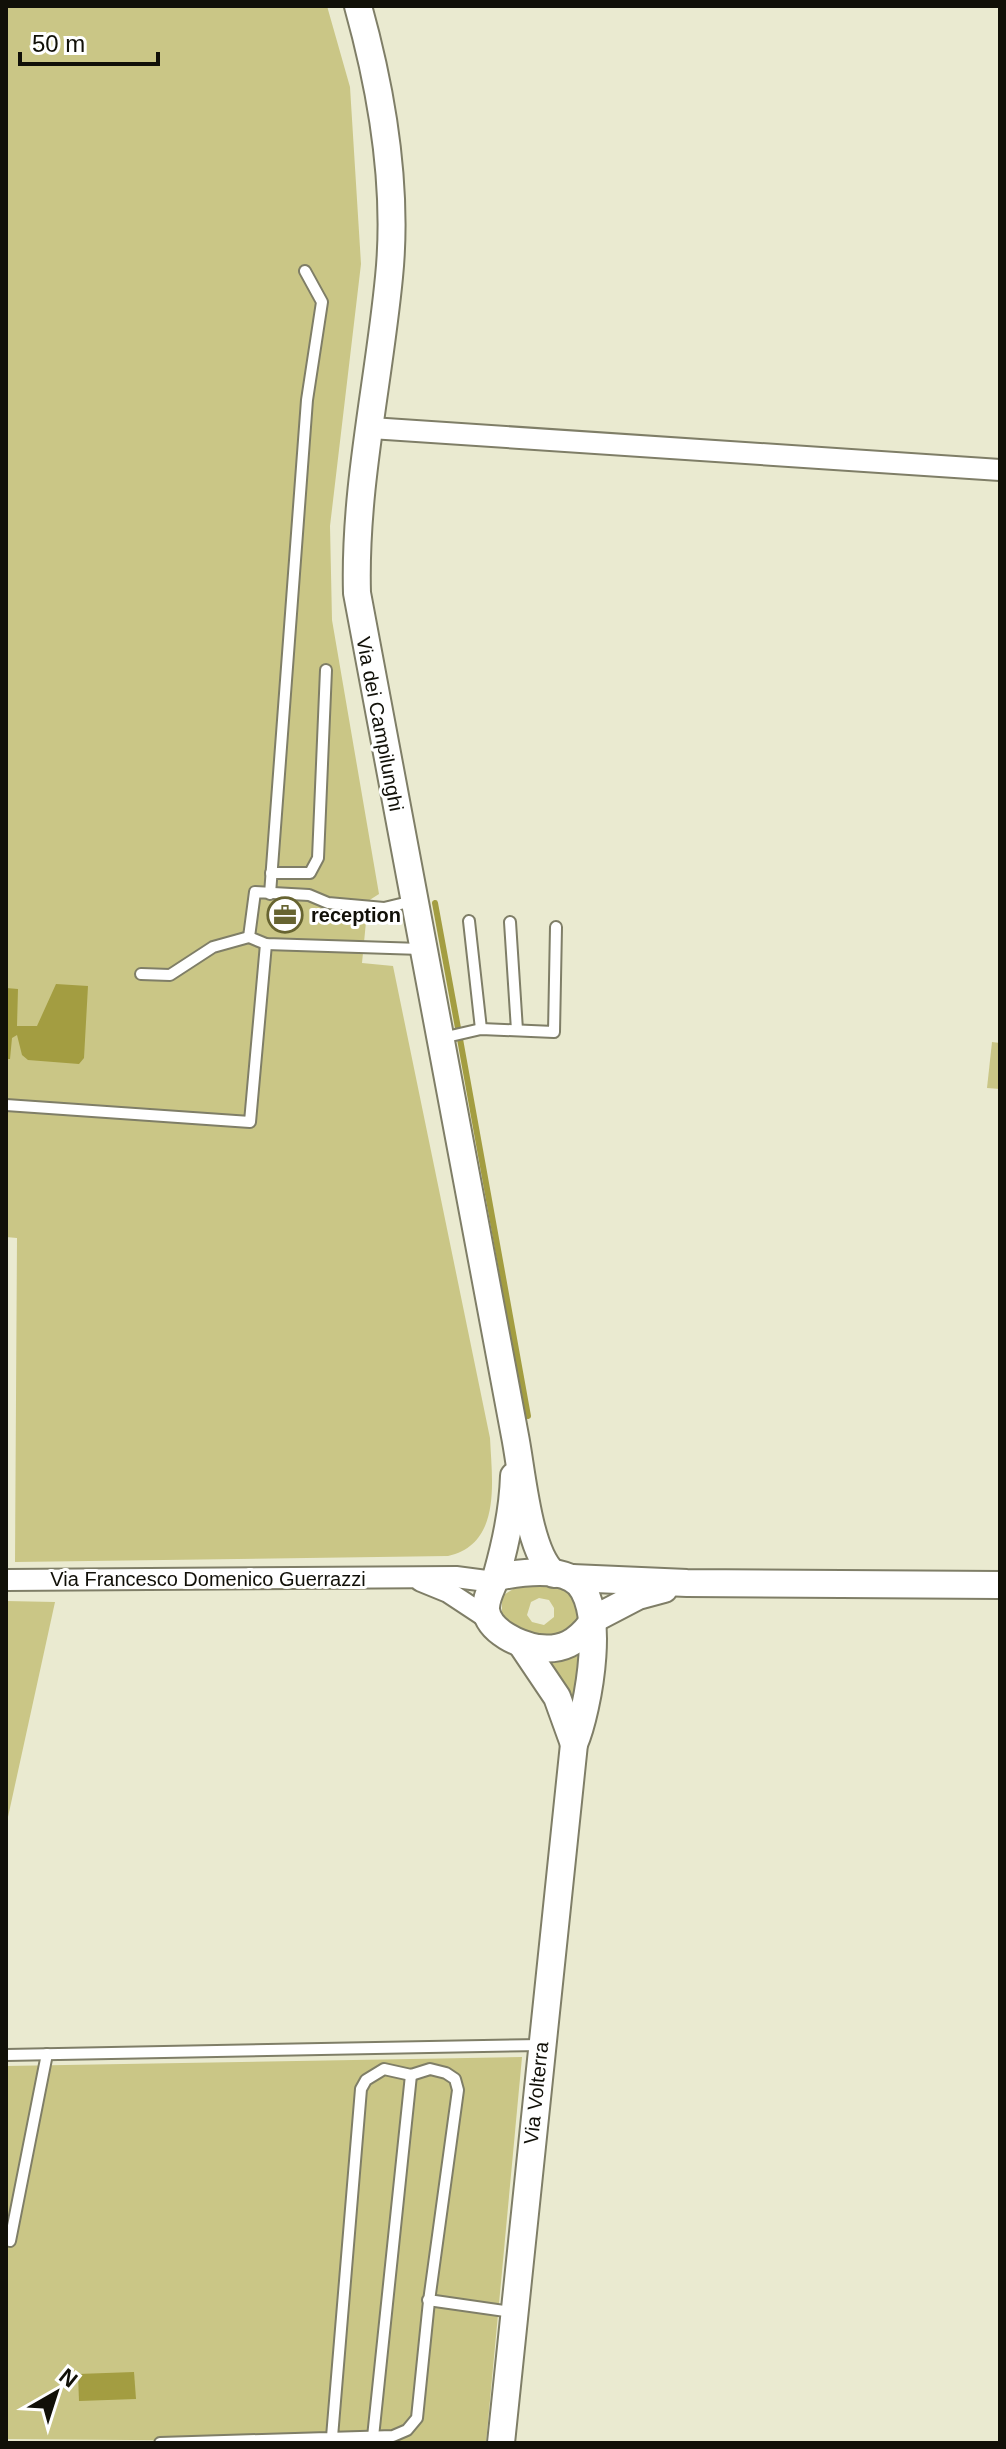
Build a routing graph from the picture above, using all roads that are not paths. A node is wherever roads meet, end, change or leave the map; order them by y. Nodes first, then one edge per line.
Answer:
1 (358, 6) edge
2 (305, 271) dead end
3 (371, 428) junction
4 (1000, 470) edge
5 (326, 670) dead end
6 (271, 873) junction
7 (270, 894) junction
8 (414, 901) junction
9 (469, 921) dead end
10 (510, 922) dead end
11 (556, 927) dead end
12 (249, 937) junction
13 (266, 944) junction
14 (423, 949) junction
15 (141, 974) dead end
16 (481, 1029) junction
17 (517, 1030) junction
18 (440, 1038) junction
19 (6, 1105) edge
20 (515, 1436) junction
21 (563, 1576) junction
22 (410, 1578) junction
23 (6, 1580) edge
24 (496, 1580) junction
25 (687, 1583) junction
26 (1000, 1585) edge
27 (492, 1621) junction
28 (597, 1626) junction
29 (522, 1645) junction
30 (574, 1744) junction
31 (541, 2045) junction
32 (47, 2054) junction
33 (6, 2055) edge
34 (411, 2075) junction
35 (10, 2241) dead end
36 (428, 2300) junction
37 (514, 2312) junction
38 (332, 2437) junction
39 (373, 2437) junction
40 (160, 2443) edge
41 (501, 2443) edge

1 - 3 street, Via dei Campilunghi
2 - 6 lane
3 - 4 street
3 - 8 street, Via dei Campilunghi
5 - 6 lane
6 - 7 lane
7 - 8 lane
7 - 12 lane
8 - 14 street, Via dei Campilunghi
9 - 16 lane
10 - 17 lane
11 - 17 lane
12 - 13 lane
12 - 15 lane
13 - 14 lane
13 - 19 lane
14 - 18 street, Via dei Campilunghi
16 - 17 lane
16 - 18 lane
18 - 20 street, Via dei Campilunghi
20 - 21 street, Via dei Campilunghi
20 - 24 street, Via dei Campilunghi
21 - 24 street
21 - 25 street
21 - 28 street
22 - 23 street, Via Francesco Domenico Guerrazzi
22 - 24 street, Via Francesco Domenico Guerrazzi
22 - 27 street, Via Francesco Domenico Guerrazzi
24 - 27 street
25 - 26 street
25 - 28 street
27 - 29 street
28 - 29 street
28 - 30 street, Via Volterra
29 - 30 street, Via Volterra
30 - 31 street, Via Volterra
31 - 32 lane
31 - 37 street, Via Volterra
32 - 33 lane
32 - 35 lane
34 - 36 lane
34 - 38 lane
34 - 39 lane
36 - 37 lane
36 - 39 lane
37 - 41 street, Via Volterra
38 - 39 lane
38 - 40 lane

